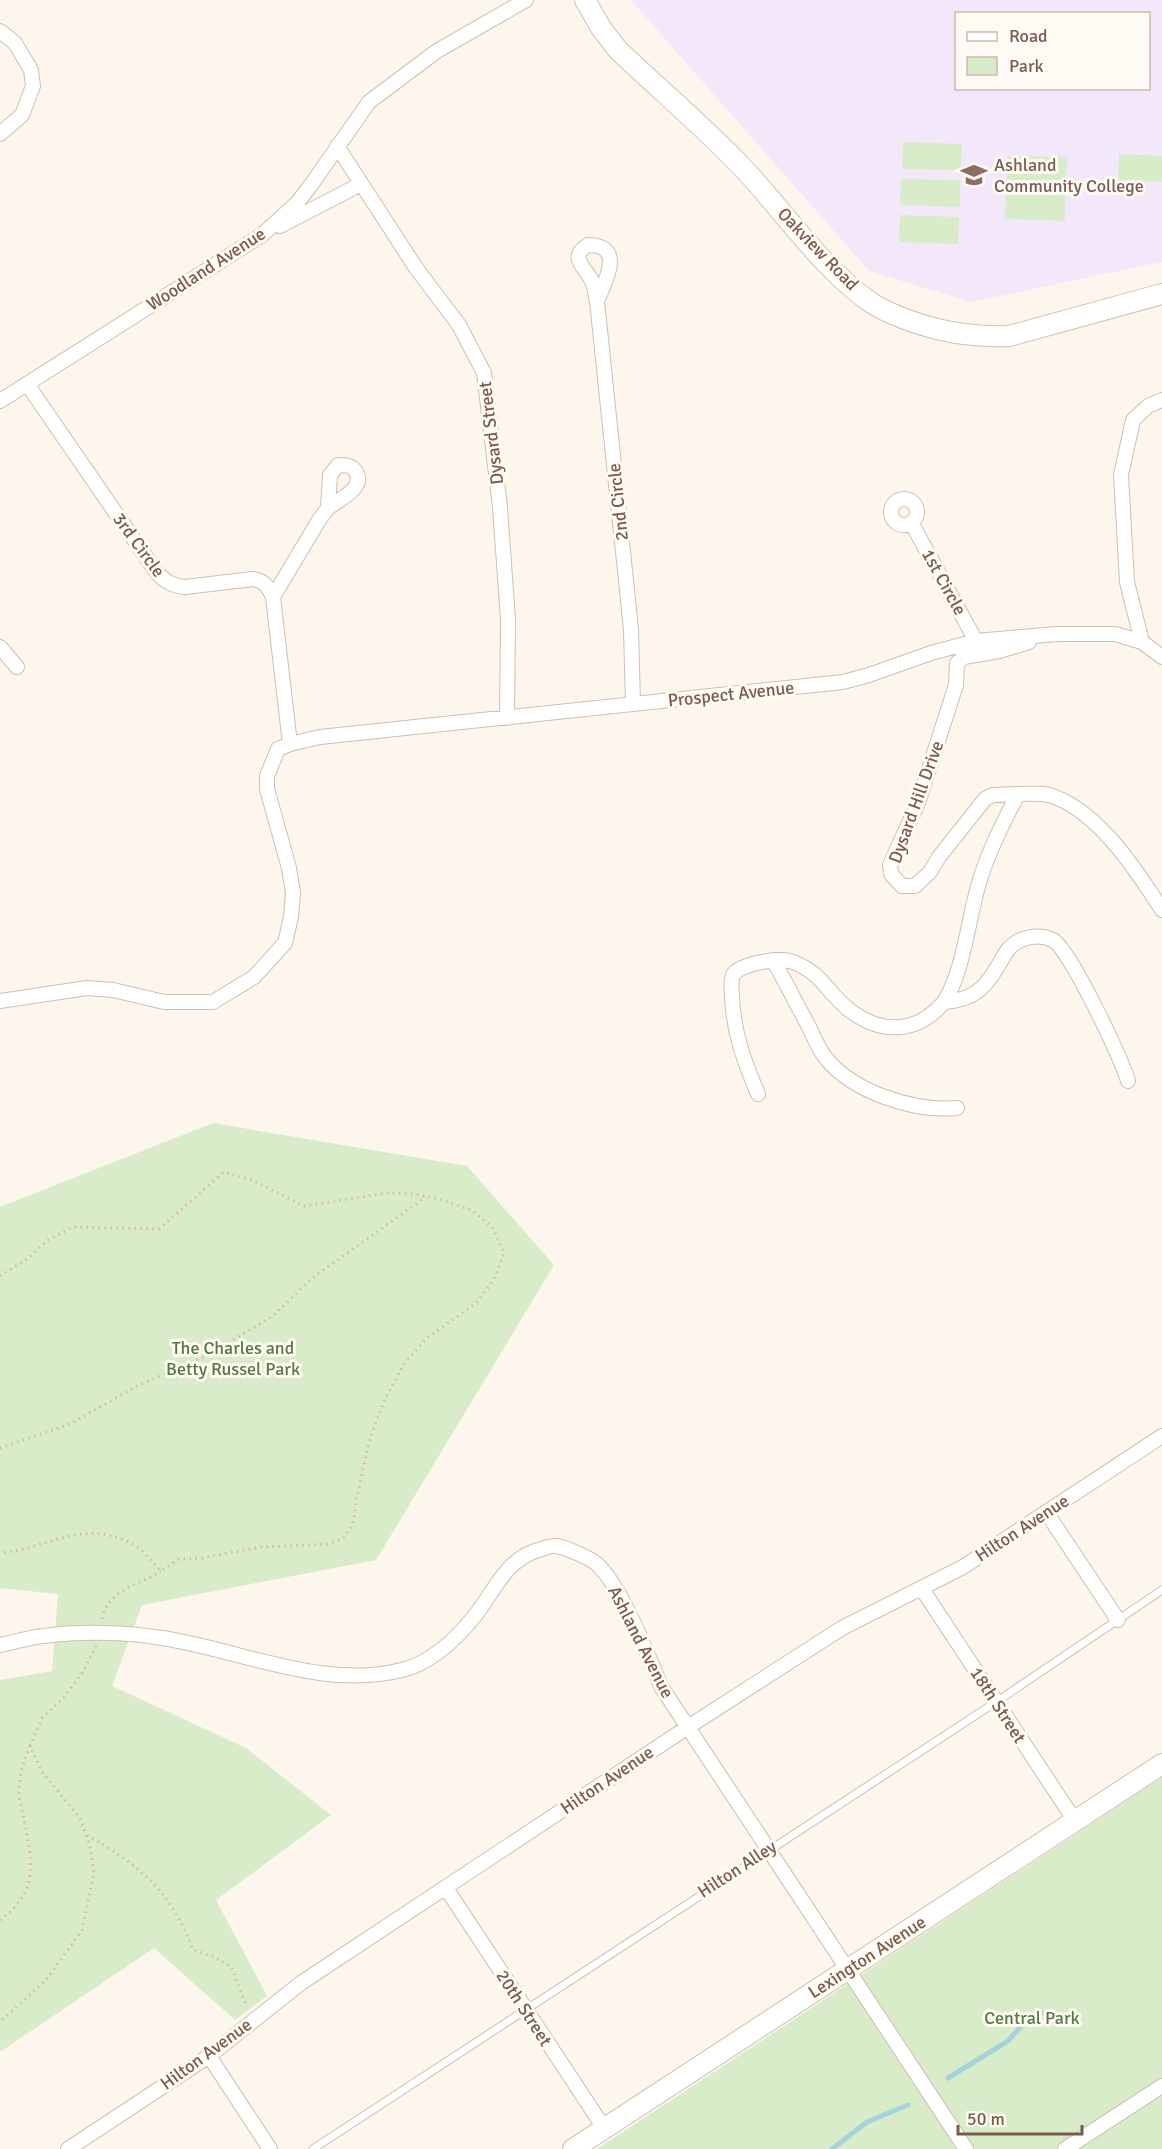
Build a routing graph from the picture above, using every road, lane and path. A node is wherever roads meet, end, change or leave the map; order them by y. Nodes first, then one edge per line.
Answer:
1 (526, 0) edge
2 (585, 0) edge
3 (0, 31) edge
4 (0, 134) edge
5 (338, 146) junction
6 (361, 184) junction
7 (262, 235) junction
8 (1162, 294) edge
9 (597, 300) dead end
10 (27, 384) junction
11 (1162, 400) edge
12 (0, 401) edge
13 (328, 508) dead end
14 (912, 524) dead end
15 (273, 597) junction
16 (1057, 634) junction
17 (976, 641) junction
18 (1142, 642) junction
19 (0, 646) edge
20 (1160, 651) edge
21 (16, 667) dead end
22 (633, 704) junction
23 (507, 718) junction
24 (290, 744) junction
25 (1018, 794) junction
26 (1162, 910) edge
27 (773, 960) junction
28 (2, 999) edge
29 (944, 1002) junction
30 (1128, 1081) dead end
31 (758, 1094) dead end
32 (957, 1108) dead end
33 (426, 1197) junction
34 (0, 1276) edge
35 (1162, 1436) edge
36 (0, 1448) edge
37 (1046, 1512) junction
38 (0, 1553) edge
39 (161, 1570) junction
40 (922, 1589) junction
41 (1162, 1590) edge
42 (1118, 1620) junction
43 (99, 1634) junction
44 (0, 1645) edge
45 (996, 1702) junction
46 (688, 1727) junction
47 (30, 1746) junction
48 (1162, 1764) edge
49 (1075, 1821) junction
50 (86, 1834) junction
51 (767, 1850) junction
52 (446, 1888) junction
53 (0, 1920) edge
54 (847, 1970) junction
55 (524, 2009) junction
56 (252, 2019) junction
57 (0, 2022) edge
58 (208, 2056) junction
59 (1162, 2086) edge
60 (604, 2128) junction
61 (68, 2149) edge
62 (270, 2149) edge
63 (313, 2149) edge
64 (573, 2149) edge
65 (966, 2149) edge
66 (1065, 2149) edge

1 - 5 street, Woodland Avenue
2 - 8 street, Oakview Road
3 - 4 street
5 - 6 street, Dysard Street
5 - 7 street, Woodland Avenue
6 - 7 street
6 - 23 street, Dysard Street
7 - 10 street, Woodland Avenue
9 - 22 street, 2nd Circle
10 - 12 street, Woodland Avenue
10 - 15 street, 3rd Circle
11 - 18 street
13 - 15 street
14 - 17 street, 1st Circle
15 - 24 street
16 - 17 street, Prospect Avenue
16 - 18 street, Prospect Avenue
16 - 25 street, Dysard Hill Drive
17 - 22 street, Prospect Avenue
18 - 20 street, Prospect Avenue
19 - 21 street
22 - 23 street, Prospect Avenue
23 - 24 street, Prospect Avenue
24 - 28 street
25 - 26 street, Dysard Hill Drive
25 - 29 street
27 - 29 street
27 - 31 street
27 - 32 street
29 - 30 street
33 - 34 path
33 - 36 path
33 - 39 path
35 - 37 street, Hilton Avenue
37 - 40 street, Hilton Avenue
37 - 42 street
38 - 39 path
39 - 43 path
40 - 45 street, 18th Street
40 - 46 street, Hilton Avenue
41 - 42 lane, Hilton Alley
42 - 45 lane, Hilton Alley
43 - 44 street, Ashland Avenue
43 - 46 street, Ashland Avenue
43 - 47 path
45 - 49 street, 18th Street
45 - 51 lane, Hilton Alley
46 - 51 street, Ashland Avenue
46 - 52 street, Hilton Avenue
47 - 50 path
47 - 53 path
48 - 49 street, Lexington Avenue
49 - 54 street, Lexington Avenue
50 - 56 path
50 - 57 path
51 - 54 street, Ashland Avenue
51 - 55 lane, Hilton Alley
52 - 55 street, 20th Street
52 - 56 street, Hilton Avenue
54 - 60 street, Lexington Avenue
54 - 65 street, Ashland Avenue
55 - 60 street, 20th Street
55 - 63 lane, Hilton Alley
56 - 58 street, Hilton Avenue
58 - 61 street, Hilton Avenue
58 - 62 street
59 - 66 street
60 - 64 street, Lexington Avenue

